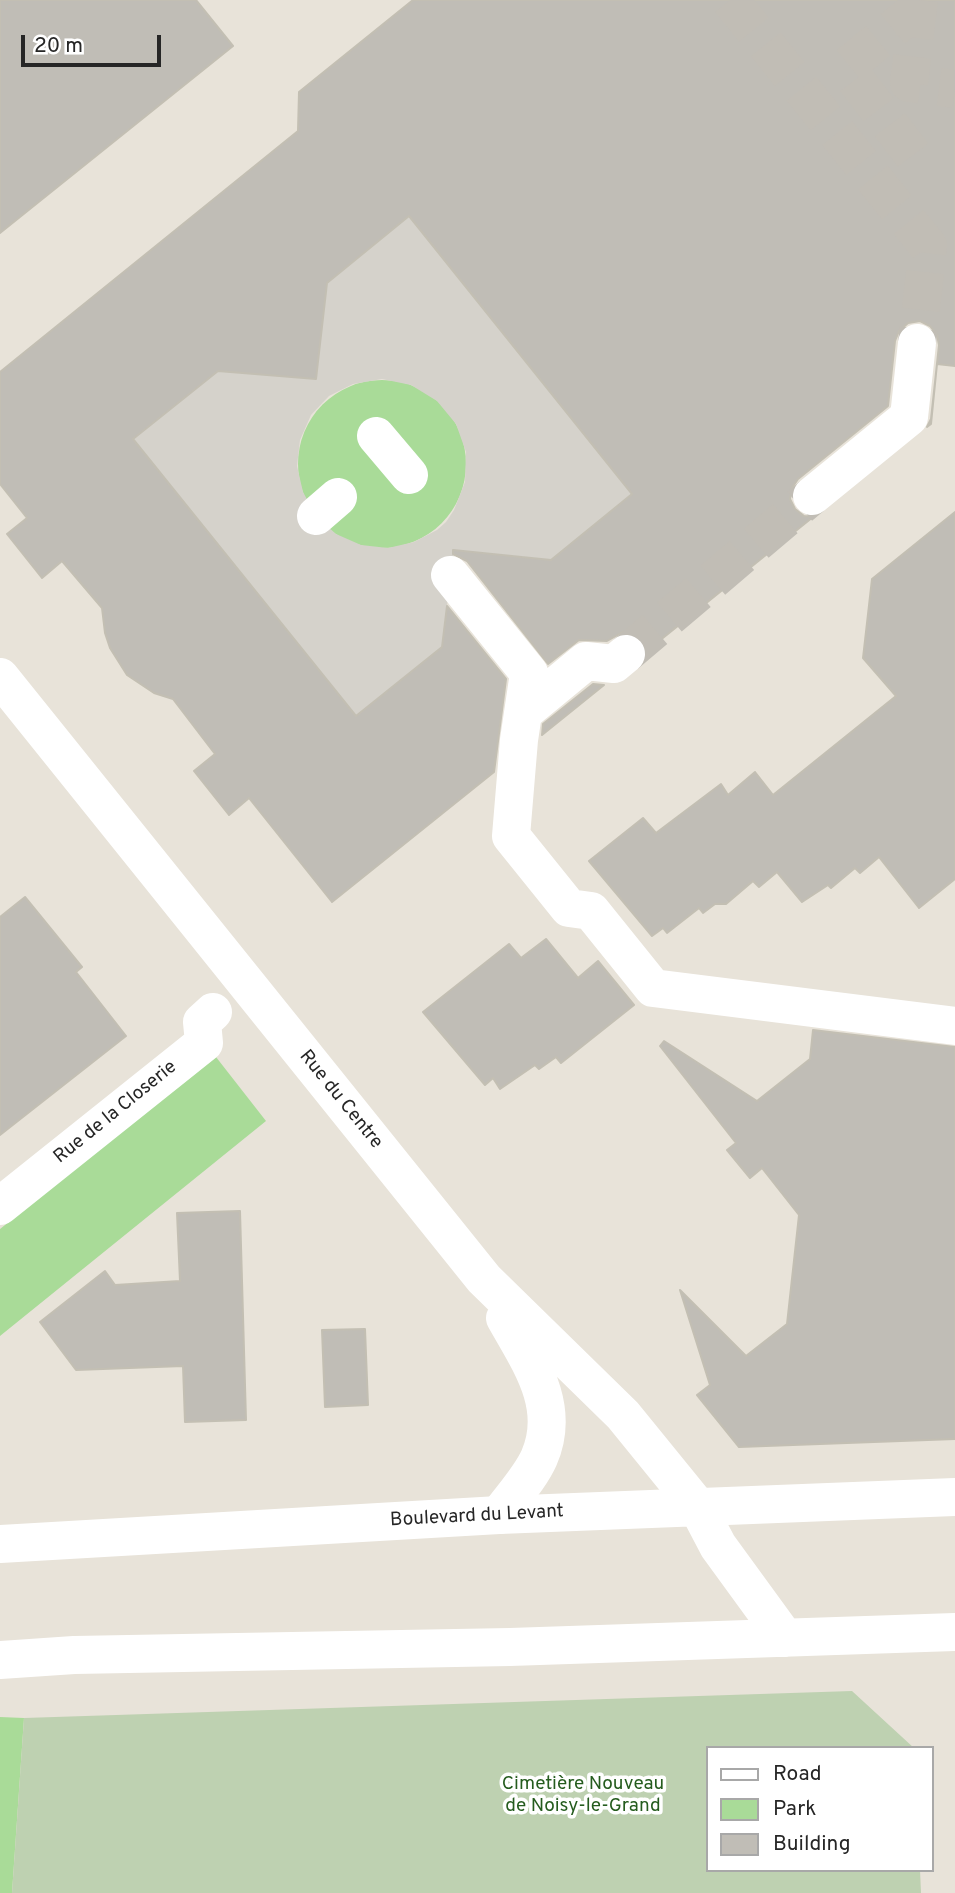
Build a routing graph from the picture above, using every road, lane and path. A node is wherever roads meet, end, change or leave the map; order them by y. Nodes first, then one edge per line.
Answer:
1 (917, 343) tunnel mouth
2 (812, 496) tunnel mouth
3 (450, 575) dead end
4 (626, 654) tunnel mouth
5 (0, 677) edge
6 (533, 721) junction
7 (213, 1012) dead end
8 (955, 1026) edge
9 (0, 1206) edge
10 (484, 1279) junction
11 (955, 1497) edge
12 (697, 1506) junction
13 (499, 1515) junction
14 (0, 1544) edge
15 (955, 1632) edge
16 (785, 1638) junction
17 (0, 1660) edge

1 - 2 street
3 - 6 street
4 - 6 street
5 - 10 street, Rue du Centre
6 - 8 street
7 - 9 street, Rue de la Closerie
10 - 12 street, Rue du Centre
10 - 13 street
11 - 12 street, Boulevard du Levant
12 - 13 street, Boulevard du Levant
12 - 16 street, Rue du Centre
13 - 14 street, Boulevard du Levant
15 - 16 street
16 - 17 street

